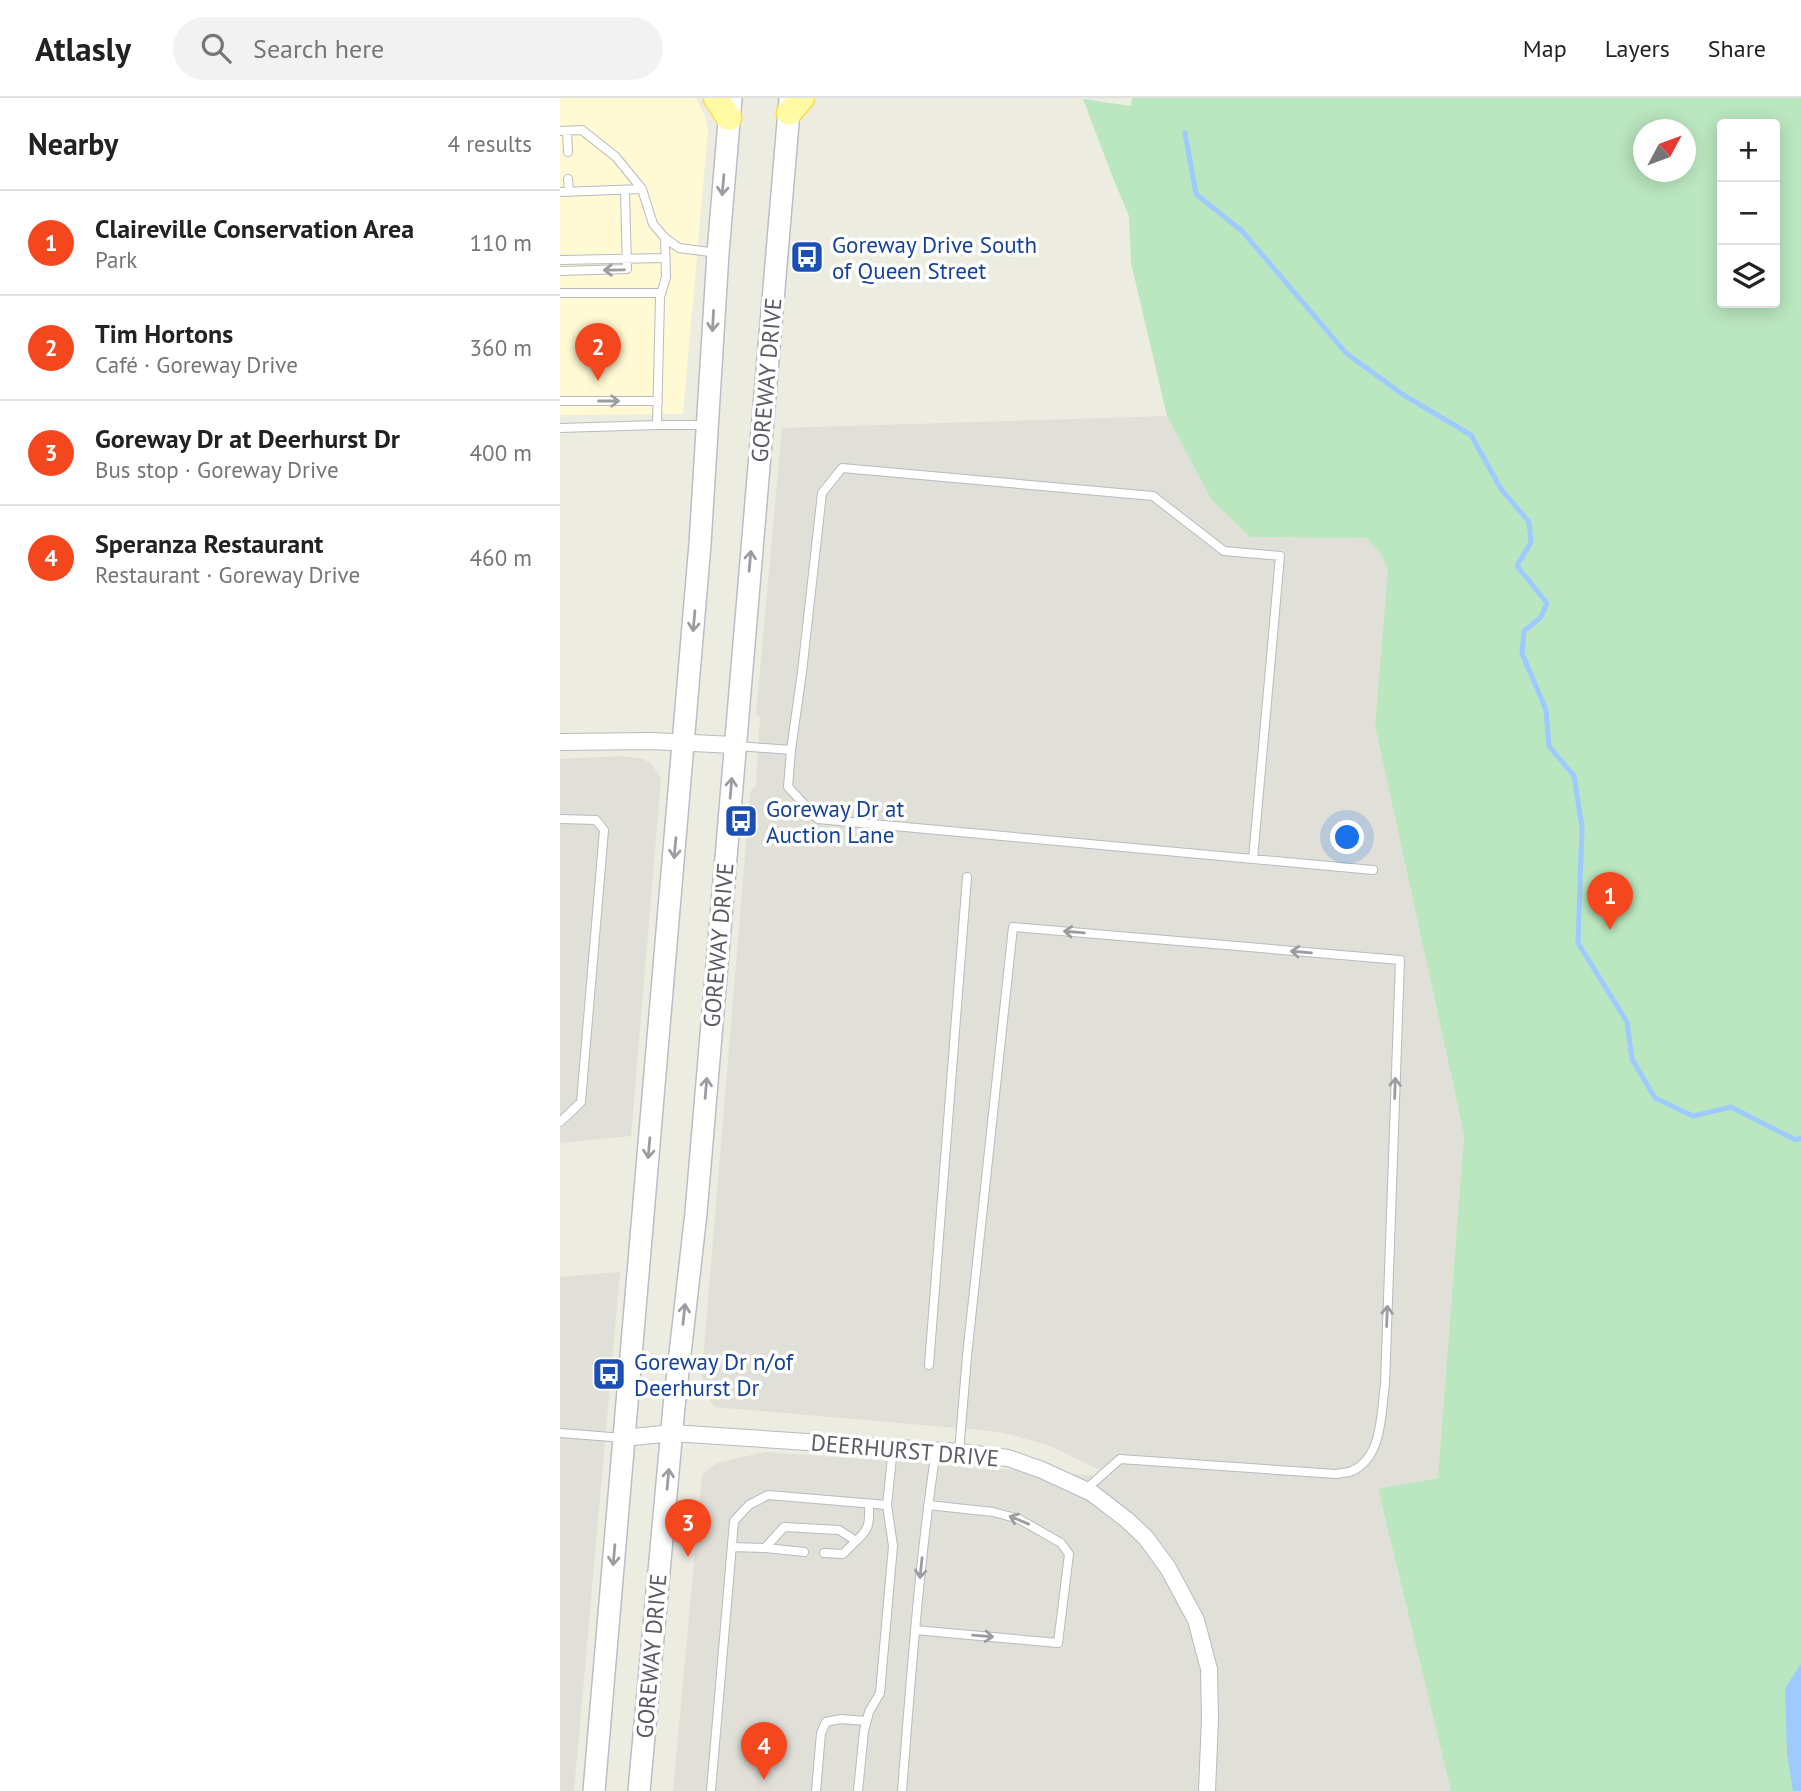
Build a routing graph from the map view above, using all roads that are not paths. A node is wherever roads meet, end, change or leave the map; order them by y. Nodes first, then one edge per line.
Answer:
1 (794, 103) edge
2 (725, 105) edge
3 (564, 131) edge
4 (568, 152) dead end
5 (568, 179) dead end
6 (642, 189) junction
7 (625, 190) junction
8 (564, 192) edge
9 (665, 238) junction
10 (718, 253) junction
11 (627, 258) junction
12 (666, 258) junction
13 (560, 260) edge
14 (560, 271) edge
15 (560, 293) edge
16 (661, 293) junction
17 (560, 401) edge
18 (658, 401) junction
19 (657, 425) junction
20 (707, 425) junction
21 (560, 428) edge
22 (560, 742) edge
23 (684, 743) junction
24 (734, 746) junction
25 (791, 750) junction
26 (560, 819) edge
27 (1253, 859) junction
28 (1373, 870) dead end
29 (967, 877) dead end
30 (560, 1122) edge
31 (929, 1366) dead end
32 (560, 1433) edge
33 (672, 1433) junction
34 (624, 1438) junction
35 (893, 1448) junction
36 (936, 1450) junction
37 (959, 1452) junction
38 (1085, 1490) junction
39 (869, 1504) junction
40 (887, 1505) junction
41 (928, 1505) junction
42 (856, 1541) junction
43 (732, 1547) junction
44 (765, 1548) junction
45 (804, 1552) dead end
46 (824, 1553) dead end
47 (915, 1630) junction
48 (866, 1721) junction
49 (594, 1791) edge
50 (639, 1791) edge
51 (711, 1791) edge
52 (816, 1791) edge
53 (858, 1791) edge
54 (902, 1791) edge
55 (1208, 1791) edge

24 -> 1 main road, GOREWAY DRIVE
2 -> 10 main road, GOREWAY DRIVE
3 - 4 lane
3 - 6 lane
5 - 8 lane
6 - 7 lane
6 - 9 lane
7 - 8 lane
7 - 11 lane
9 - 10 lane
9 - 12 lane
10 -> 20 main road, GOREWAY DRIVE
11 - 12 lane
11 - 13 lane
11 -> 14 lane
12 - 16 lane
15 - 16 lane
16 - 18 lane
17 -> 18 lane
18 - 19 lane
19 - 20 lane
19 - 21 lane
20 -> 23 main road, GOREWAY DRIVE
22 - 23 street
23 - 24 street
23 -> 34 main road, GOREWAY DRIVE
24 - 25 lane
33 -> 24 main road, GOREWAY DRIVE
25 - 27 lane
25 - 27 lane
26 - 30 lane
27 - 28 lane
29 - 31 lane
32 - 34 lane
33 - 34 street, DEERHURST DRIVE
33 - 35 street, DEERHURST DRIVE
50 -> 33 main road, GOREWAY DRIVE
34 -> 49 main road, GOREWAY DRIVE
35 - 36 street, DEERHURST DRIVE
35 - 40 lane
36 - 37 street, DEERHURST DRIVE
36 - 41 lane
37 - 38 street, DEERHURST DRIVE
38 -> 37 lane
38 - 55 street, DEERHURST DRIVE
39 - 40 lane
39 - 42 lane
39 - 43 lane
40 - 48 lane
41 -> 47 lane
47 -> 41 lane
42 - 44 lane
42 - 46 lane
43 - 44 lane
43 - 51 lane
44 - 45 lane
47 - 54 lane
48 - 52 lane
48 - 53 lane

